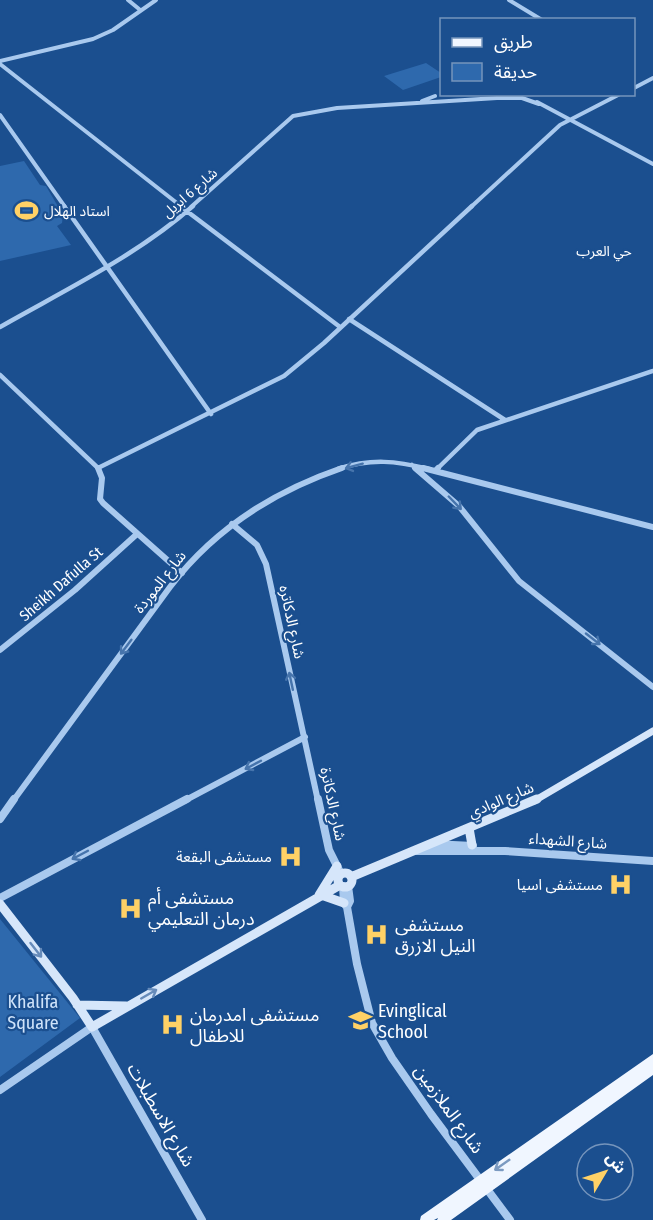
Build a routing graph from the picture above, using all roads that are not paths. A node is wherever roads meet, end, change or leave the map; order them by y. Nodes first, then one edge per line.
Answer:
1 (150, 0) edge
2 (156, 0) edge
3 (508, 0) edge
4 (129, 1) edge
5 (143, 3) junction
6 (138, 9) junction
7 (539, 18) edge
8 (0, 61) edge
9 (653, 78) edge
10 (635, 87) edge
11 (616, 96) edge
12 (436, 98) edge
13 (397, 104) junction
14 (539, 104) junction
15 (557, 113) junction
16 (0, 115) edge
17 (575, 116) junction
18 (569, 119) junction
19 (653, 164) edge
20 (187, 211) junction
21 (108, 266) junction
22 (349, 319) junction
23 (0, 327) edge
24 (340, 327) junction
25 (653, 371) edge
26 (0, 375) edge
27 (211, 414) junction
28 (505, 420) junction
29 (411, 464) junction
30 (98, 468) junction
31 (436, 470) junction
32 (232, 524) junction
33 (653, 527) edge
34 (137, 534) junction
35 (182, 573) junction
36 (0, 650) edge
37 (653, 687) edge
38 (653, 731) edge
39 (305, 737) junction
40 (0, 819) edge
41 (469, 828) junction
42 (427, 844) junction
43 (472, 845) junction
44 (410, 850) junction
45 (482, 850) junction
46 (653, 861) edge
47 (337, 866) junction
48 (341, 874) joint
49 (346, 884) junction
50 (0, 898) edge
51 (320, 898) junction
52 (0, 903) edge
53 (346, 905) junction
54 (77, 1005) junction
55 (129, 1006) junction
56 (92, 1027) junction
57 (653, 1059) edge
58 (653, 1070) edge
59 (0, 1090) edge
60 (484, 1184) junction
61 (202, 1220) edge
62 (426, 1220) edge
63 (442, 1220) edge
64 (510, 1220) edge

1 - 5 street
2 - 6 street
3 - 7 street
4 - 5 street
4 - 6 street
5 - 6 street
6 - 8 street
8 - 20 street
9 - 10 street
11 - 17 street
12 - 13 street
12 - 13 street
12 - 14 street
12 - 14 street
13 - 20 street, شارع 6 ابريل
14 - 15 street
15 - 17 street
15 - 18 street
16 - 21 street
17 - 18 street
18 - 19 street
18 - 22 street
20 - 21 street, شارع 6 ابريل
20 - 24 street
21 - 23 street, شارع 6 ابريل
21 - 27 street
22 - 24 street
22 - 28 street
24 - 27 street
25 - 28 street
26 - 30 street
27 - 30 street
28 - 31 street
29 - 31 street, شارع الموردة
29 -> 32 street, شارع الموردة
29 -> 37 street
30 - 34 street
31 - 33 street, شارع الموردة
32 - 35 street, شارع الموردة
39 -> 32 street, شارع الدكاتره
34 - 35 street
34 - 36 street, Sheikh Dafulla St
35 -> 40 street, شارع الموردة
38 - 41 main road, شارع الوادي
39 - 47 street, شارع الدكاترة
39 -> 50 street
41 - 42 main road, شارع الوادي
41 - 43 main road
42 - 43 street, شارع الشهداء
42 - 44 main road, شارع الوادي
43 - 45 street, شارع الشهداء
44 - 45 street, شارع الشهداء
44 - 49 main road, شارع الوادي
45 - 46 street, شارع الشهداء
47 - 48 street, شارع الدكاترة
47 - 51 main road
48 - 49 main road
49 - 51 main road, شارع الوادي
49 - 53 street, شارع الملازمين
51 - 53 main road
55 -> 51 main road, شارع الوادي
52 -> 54 main road
53 - 60 street, شارع الملازمين
54 - 55 main road
54 - 56 main road
55 - 56 main road, شارع الوادي
56 - 59 street
56 - 61 street, شارع الاسطبلات
57 -> 60 main road
58 - 60 main road
60 - 62 main road
60 - 63 main road
60 - 64 street, شارع الملازمين

